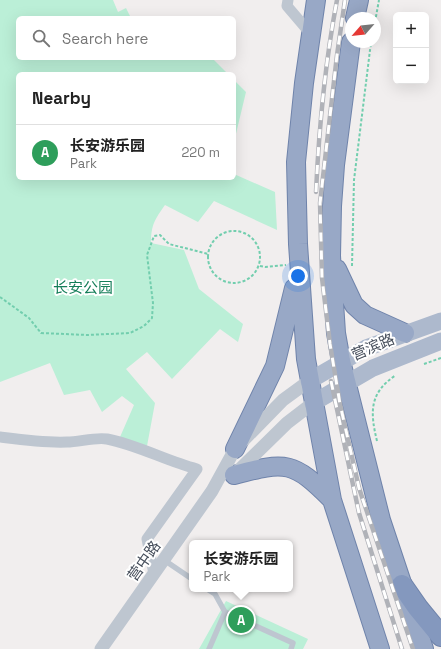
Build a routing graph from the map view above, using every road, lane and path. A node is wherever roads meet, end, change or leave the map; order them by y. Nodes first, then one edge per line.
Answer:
1 (288, 0) edge
2 (316, 0) edge
3 (359, 0) edge
4 (379, 0) edge
5 (356, 12) edge
6 (377, 12) edge
7 (310, 33) junction
8 (350, 48) edge
9 (370, 48) edge
10 (208, 254) junction
11 (332, 256) junction
12 (299, 263) junction
13 (260, 266) junction
14 (352, 267) dead end
15 (0, 296) edge
16 (441, 321) edge
17 (405, 333) junction
18 (441, 341) edge
19 (441, 358) edge
20 (341, 361) junction
21 (417, 366) dead end
22 (400, 373) dead end
23 (309, 381) junction
24 (346, 383) junction
25 (313, 403) junction
26 (0, 437) edge
27 (378, 445) dead end
28 (235, 449) junction
29 (234, 475) junction
30 (212, 491) junction
31 (332, 500) junction
32 (164, 560) junction
33 (154, 574) junction
34 (189, 577) edge
35 (402, 585) junction
36 (212, 592) edge
37 (225, 612) junction
38 (441, 636) edge
39 (101, 649) edge
40 (209, 649) edge
41 (291, 649) edge
42 (380, 649) edge
43 (424, 649) edge

1 - 7 street
2 - 7 highway
3 - 5 highway
4 - 6 path
7 - 12 highway
8 - 11 highway
9 - 14 path
10 - 13 path
10 - 13 path
10 - 15 path
11 - 17 highway
11 - 20 highway
12 - 13 path
12 - 23 highway
12 - 28 highway
16 - 17 main road, 营滨路
17 - 20 main road, 营滨路
18 - 24 main road, 营滨路
19 - 21 path
20 - 23 main road, 营滨路
20 - 24 highway
22 - 27 path
23 - 25 highway
23 - 28 street
24 - 25 main road, 营滨路
24 - 35 highway
25 - 29 street
25 - 31 highway
26 - 33 street
28 - 30 street
29 - 30 street
29 - 31 highway
30 - 32 street, 营中路
31 - 42 highway
32 - 33 street, 营中路
32 - 34 lane
33 - 39 street, 营中路
35 - 38 highway
35 - 43 highway
36 - 37 lane
37 - 40 lane
37 - 41 lane

